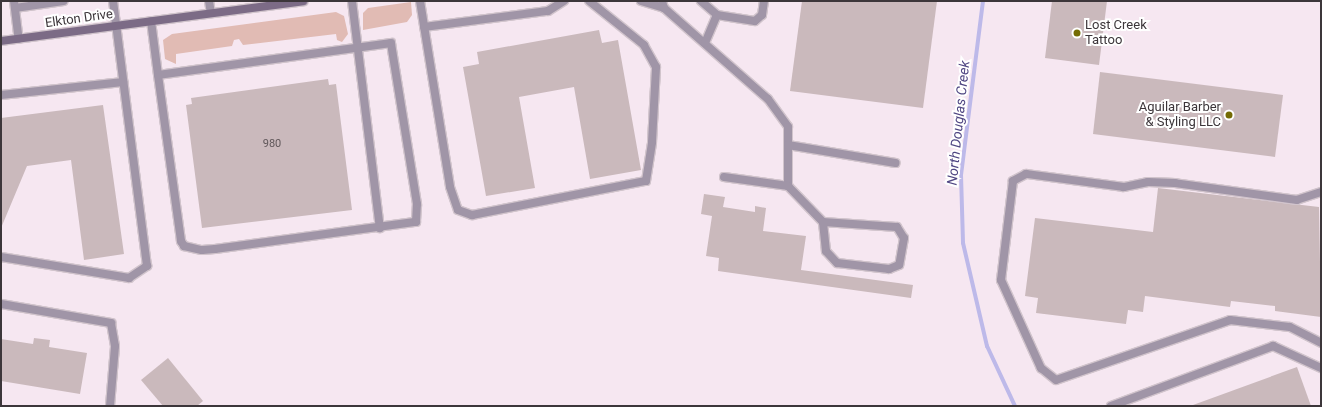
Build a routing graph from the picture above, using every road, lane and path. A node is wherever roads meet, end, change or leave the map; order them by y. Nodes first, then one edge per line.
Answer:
1 (64, 1) edge
2 (114, 1) edge
3 (209, 1) edge
4 (303, 1) edge
5 (352, 1) edge
6 (420, 1) edge
7 (564, 1) edge
8 (589, 1) edge
9 (641, 1) edge
10 (701, 1) edge
11 (764, 1) edge
12 (14, 4) edge
13 (663, 4) edge
14 (211, 13) junction
15 (717, 15) junction
16 (151, 22) junction
17 (116, 26) junction
18 (424, 27) junction
19 (19, 39) junction
20 (1, 41) edge
21 (705, 43) junction
22 (357, 48) junction
23 (158, 75) junction
24 (124, 82) junction
25 (1, 95) edge
26 (788, 145) junction
27 (896, 163) dead end
28 (724, 177) dead end
29 (788, 186) junction
30 (1321, 192) edge
31 (823, 222) junction
32 (380, 228) junction
33 (1, 257) edge
34 (1, 304) edge
35 (1321, 343) edge
36 (1321, 368) edge
37 (110, 406) edge
38 (1111, 406) edge

1 - 12 street
2 - 17 street
3 - 14 street
4 - 14 street, Elkton Drive
5 - 22 street
6 - 18 street
7 - 18 street
8 - 18 street
9 - 13 street
10 - 15 street
11 - 15 street
12 - 19 street
13 - 21 street
14 - 16 street, Elkton Drive
15 - 21 street
16 - 17 street, Elkton Drive
16 - 23 street
17 - 19 street, Elkton Drive
17 - 24 street
19 - 20 street, Elkton Drive
21 - 26 street
22 - 23 street
22 - 32 street
22 - 32 street
23 - 32 street
24 - 25 street
24 - 33 street
26 - 27 street
26 - 29 street
28 - 29 street
29 - 31 street
30 - 35 street
31 - 31 street
34 - 37 street
36 - 38 street

